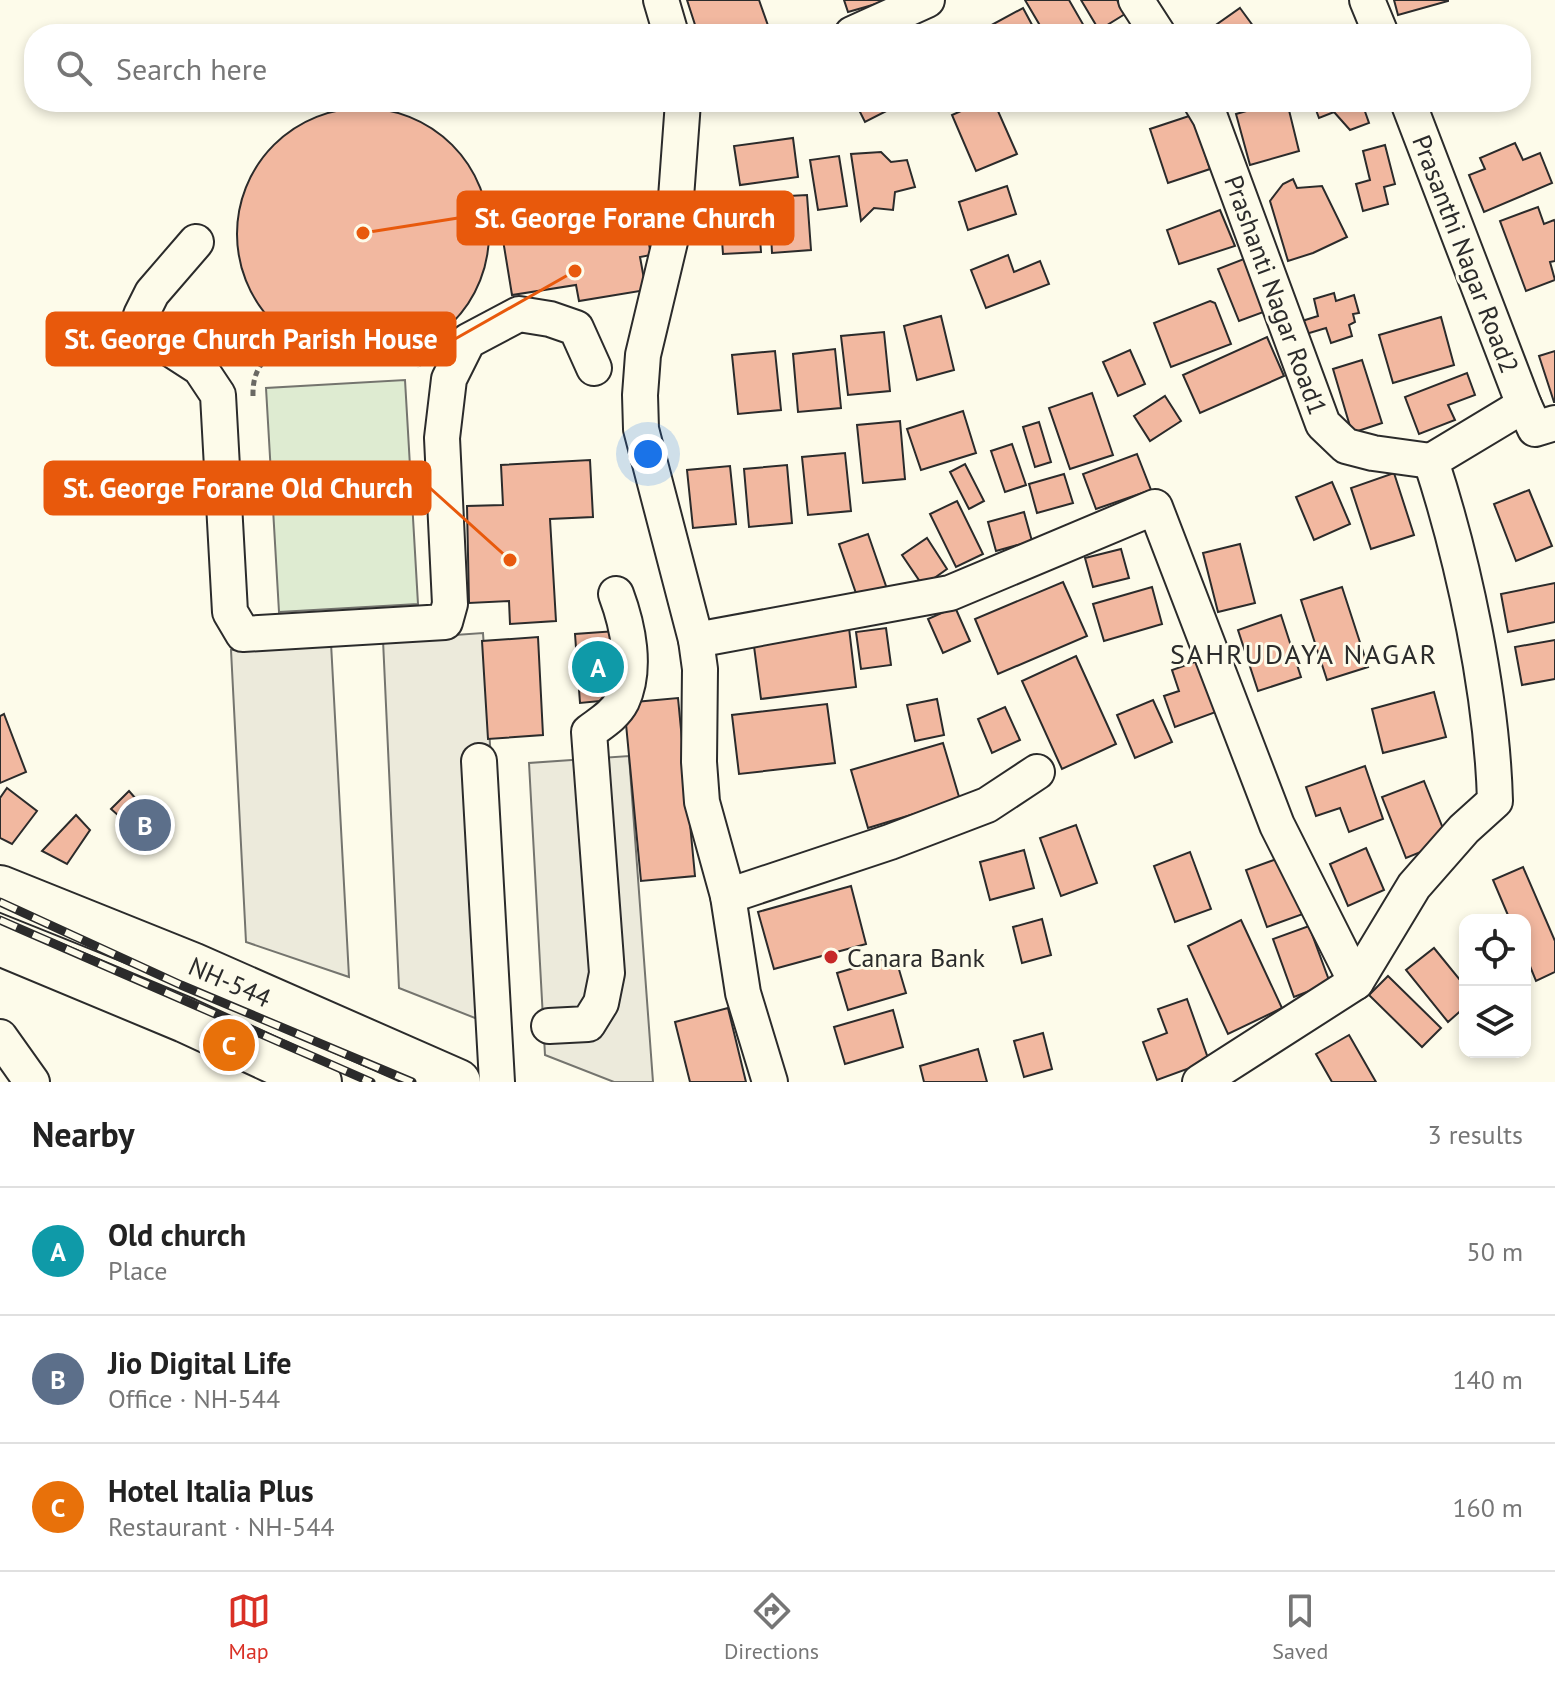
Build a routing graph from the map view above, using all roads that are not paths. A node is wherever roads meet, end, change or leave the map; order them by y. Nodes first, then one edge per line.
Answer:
1 (661, 0) edge
2 (927, 0) edge
3 (1136, 0) edge
4 (1367, 0) edge
5 (668, 24) edge
6 (874, 24) edge
7 (1152, 24) edge
8 (1377, 24) edge
9 (687, 112) edge
10 (1206, 112) edge
11 (1412, 112) edge
12 (196, 242) dead end
13 (594, 368) dead end
14 (1524, 405) junction
15 (1555, 423) edge
16 (1431, 461) junction
17 (616, 594) dead end
18 (696, 640) junction
19 (479, 761) dead end
20 (1037, 772) dead end
21 (0, 888) edge
22 (728, 896) junction
23 (0, 943) edge
24 (1356, 982) junction
25 (549, 1026) dead end
26 (0, 1037) edge
27 (399, 1070) edge
28 (32, 1082) edge
29 (319, 1082) edge
30 (458, 1082) edge
31 (497, 1082) edge
32 (770, 1082) edge
33 (1200, 1082) edge

1 - 5 street
2 - 6 street
3 - 7 street
4 - 8 street
9 - 18 street
10 - 16 street, Prashanti Nagar Road1
11 - 14 street, Prasanthi Nagar Road2
12 - 13 street
14 - 15 street
14 - 16 street
16 - 24 street
17 - 25 street
18 - 22 street
18 - 24 street
19 - 31 street
20 - 22 street
21 - 27 main road, NH-544
22 - 32 street
23 - 29 main road, NH-544
24 - 33 street
26 - 28 street
27 - 30 main road, NH-544

